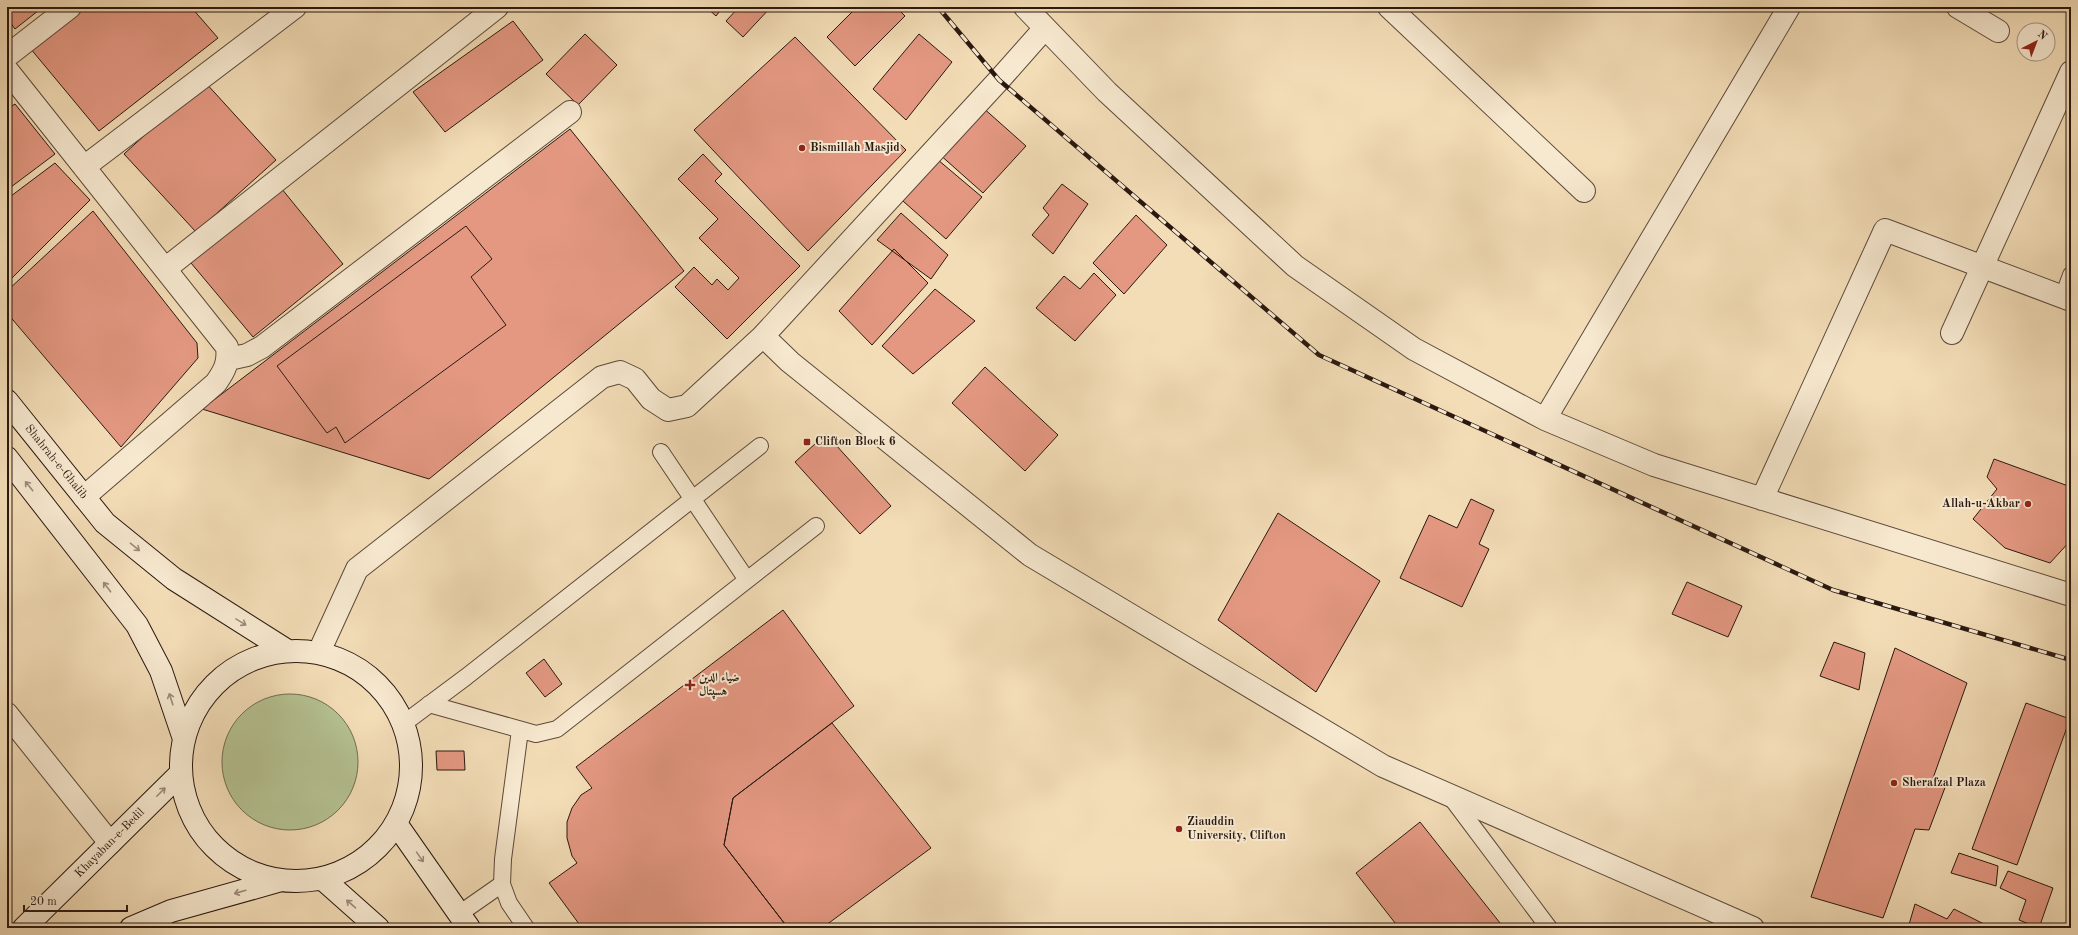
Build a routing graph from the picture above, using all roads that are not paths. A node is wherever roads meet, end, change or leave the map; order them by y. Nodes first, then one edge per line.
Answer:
1 (70, 7) edge
2 (295, 7) edge
3 (497, 7) edge
4 (1025, 7) edge
5 (1389, 7) edge
6 (1958, 7) edge
7 (1782, 9) edge
8 (1045, 28) junction
9 (1998, 31) dead end
10 (7, 56) edge
11 (7, 70) edge
12 (2071, 72) edge
13 (570, 112) dead end
14 (84, 167) junction
15 (1584, 191) dead end
16 (1983, 266) junction
17 (165, 269) junction
18 (2071, 275) edge
19 (2067, 298) edge
20 (1952, 334) dead end
21 (763, 336) junction
22 (229, 359) junction
23 (7, 401) edge
24 (1545, 419) junction
25 (760, 446) dead end
26 (661, 452) dead end
27 (7, 458) edge
28 (84, 497) junction
29 (694, 498) junction
30 (1762, 498) junction
31 (816, 526) dead end
32 (747, 580) junction
33 (2071, 595) edge
34 (286, 650) junction
35 (319, 652) junction
36 (430, 704) junction
37 (7, 714) edge
38 (403, 724) junction
39 (520, 730) junction
40 (183, 736) junction
41 (180, 774) junction
42 (1450, 795) junction
43 (397, 825) junction
44 (110, 843) junction
45 (324, 880) junction
46 (278, 881) junction
47 (502, 884) junction
48 (464, 921) edge
49 (24, 928) edge
50 (131, 928) edge
51 (378, 928) edge
52 (526, 928) edge
53 (1548, 928) edge
54 (1753, 928) edge

1 - 10 street
2 - 14 street
3 - 17 street
4 - 8 street
5 - 15 street
6 - 9 street
7 - 24 street
8 - 21 street
8 - 24 street
11 - 14 street
12 - 16 street
13 - 22 street
14 - 17 street
16 - 19 street
16 - 20 street
16 - 30 street
17 - 22 street
18 - 19 lane
21 - 35 street
21 - 42 street
22 - 28 street
23 - 28 street, Shahrah-e-Ghalib
24 - 30 street
25 - 29 lane
26 - 29 lane
40 -> 27 street
28 -> 34 street, Shahrah-e-Ghalib
29 - 32 lane
29 - 36 lane
30 - 33 street
31 - 32 lane
32 - 39 lane
34 - 35 street
34 - 40 street
35 - 38 street
36 - 38 lane
36 - 39 lane
37 - 44 street
38 - 43 street
39 - 47 lane
40 - 41 street
44 -> 41 street, Khayaban-e-Bedil
41 - 46 street
42 - 53 lane
42 - 54 street
43 - 45 street
43 -> 48 street
44 - 49 street, Khayaban-e-Bedil
45 - 46 street
51 -> 45 street
46 -> 50 street
47 - 48 lane
47 - 52 lane

